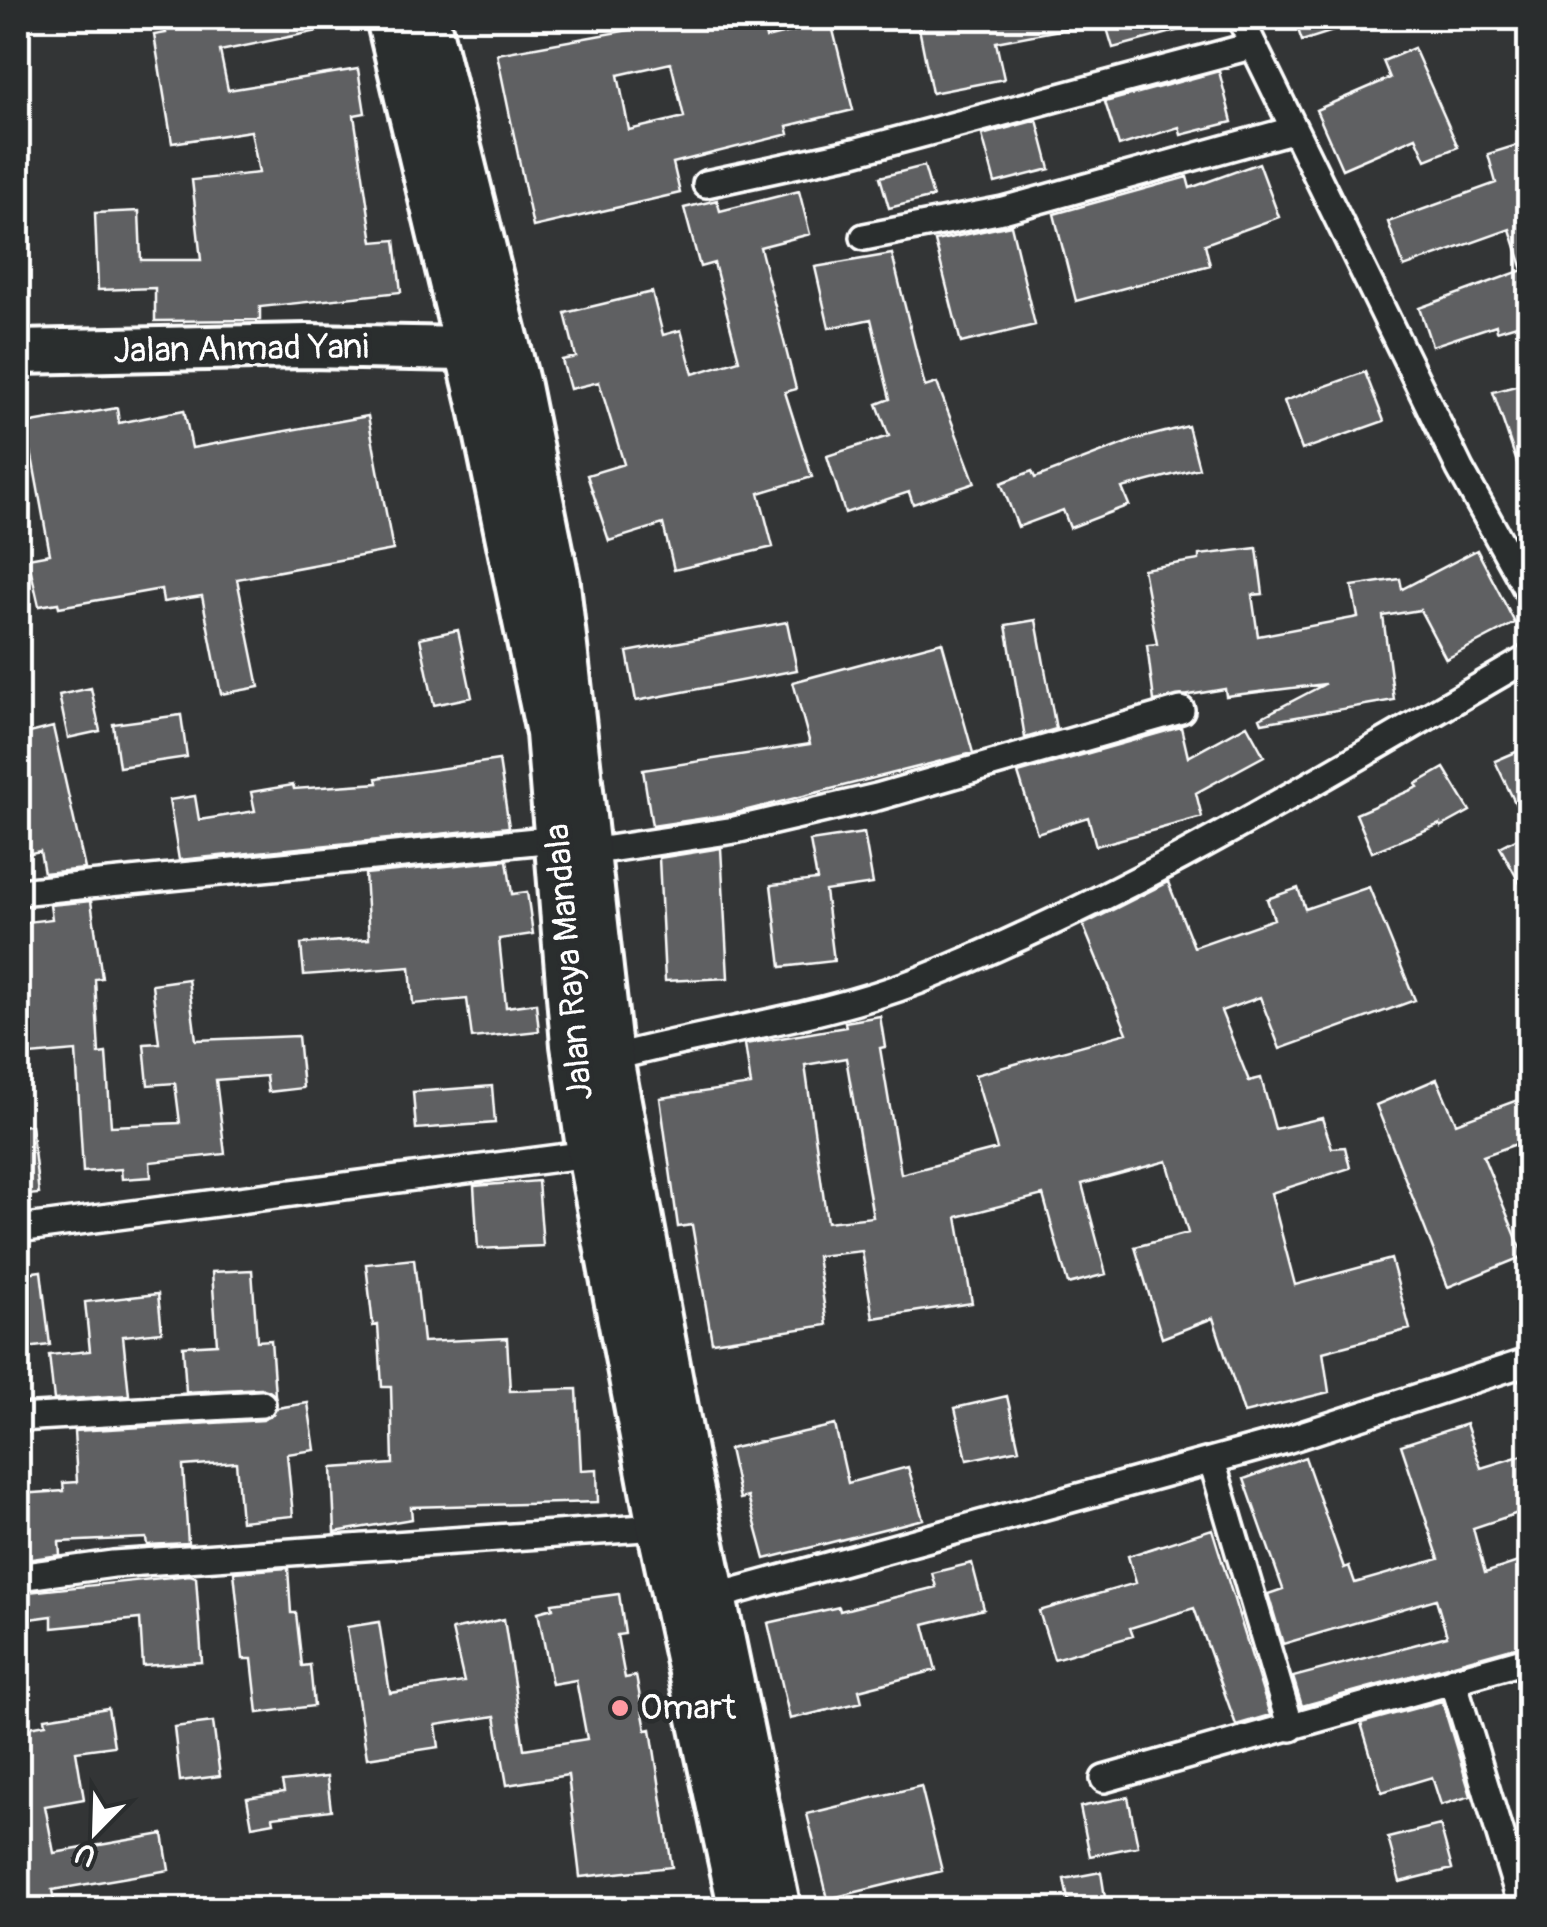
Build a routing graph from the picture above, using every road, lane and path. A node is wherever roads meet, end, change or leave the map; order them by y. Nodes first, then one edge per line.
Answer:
1 (388, 18) edge
2 (426, 18) edge
3 (1240, 18) edge
4 (1251, 46) junction
5 (1292, 130) junction
6 (706, 184) dead end
7 (864, 237) dead end
8 (506, 339) junction
9 (464, 349) junction
10 (18, 352) edge
11 (1530, 596) edge
12 (1530, 656) edge
13 (1181, 710) dead end
14 (573, 845) junction
15 (18, 892) edge
16 (611, 1058) junction
17 (589, 1154) junction
18 (18, 1228) edge
19 (1530, 1361) edge
20 (262, 1404) dead end
21 (18, 1418) edge
22 (1212, 1461) junction
23 (667, 1464) junction
24 (659, 1528) junction
25 (18, 1576) edge
26 (714, 1597) junction
27 (1530, 1659) edge
28 (1453, 1680) junction
29 (1291, 1728) junction
30 (1104, 1778) dead end
31 (741, 1910) edge
32 (779, 1910) edge
33 (1522, 1910) edge

1 - 9 highway, Jalan Raya Mandala
2 - 8 highway, Jalan Raya Mandala
3 - 4 street
4 - 5 street
4 - 6 street
5 - 7 street
5 - 11 street
8 - 9 highway, Jalan Ahmad Yani
8 - 14 highway, Jalan Raya Mandala
9 - 10 highway, Jalan Ahmad Yani
9 - 14 highway, Jalan Raya Mandala
12 - 16 street
13 - 14 street
14 - 15 street
14 - 16 highway, Jalan Raya Mandala
14 - 17 highway, Jalan Raya Mandala
16 - 23 highway, Jalan Raya Mandala
17 - 18 street
17 - 23 highway, Jalan Raya Mandala
19 - 22 street
20 - 21 street
22 - 26 street
22 - 29 street
23 - 24 highway, Jalan Raya Mandala
23 - 26 highway, Jalan Raya Mandala
24 - 25 street
24 - 31 highway, Jalan Raya Mandala
26 - 32 highway, Jalan Raya Mandala
27 - 28 street
28 - 29 street
28 - 33 street
29 - 30 street

